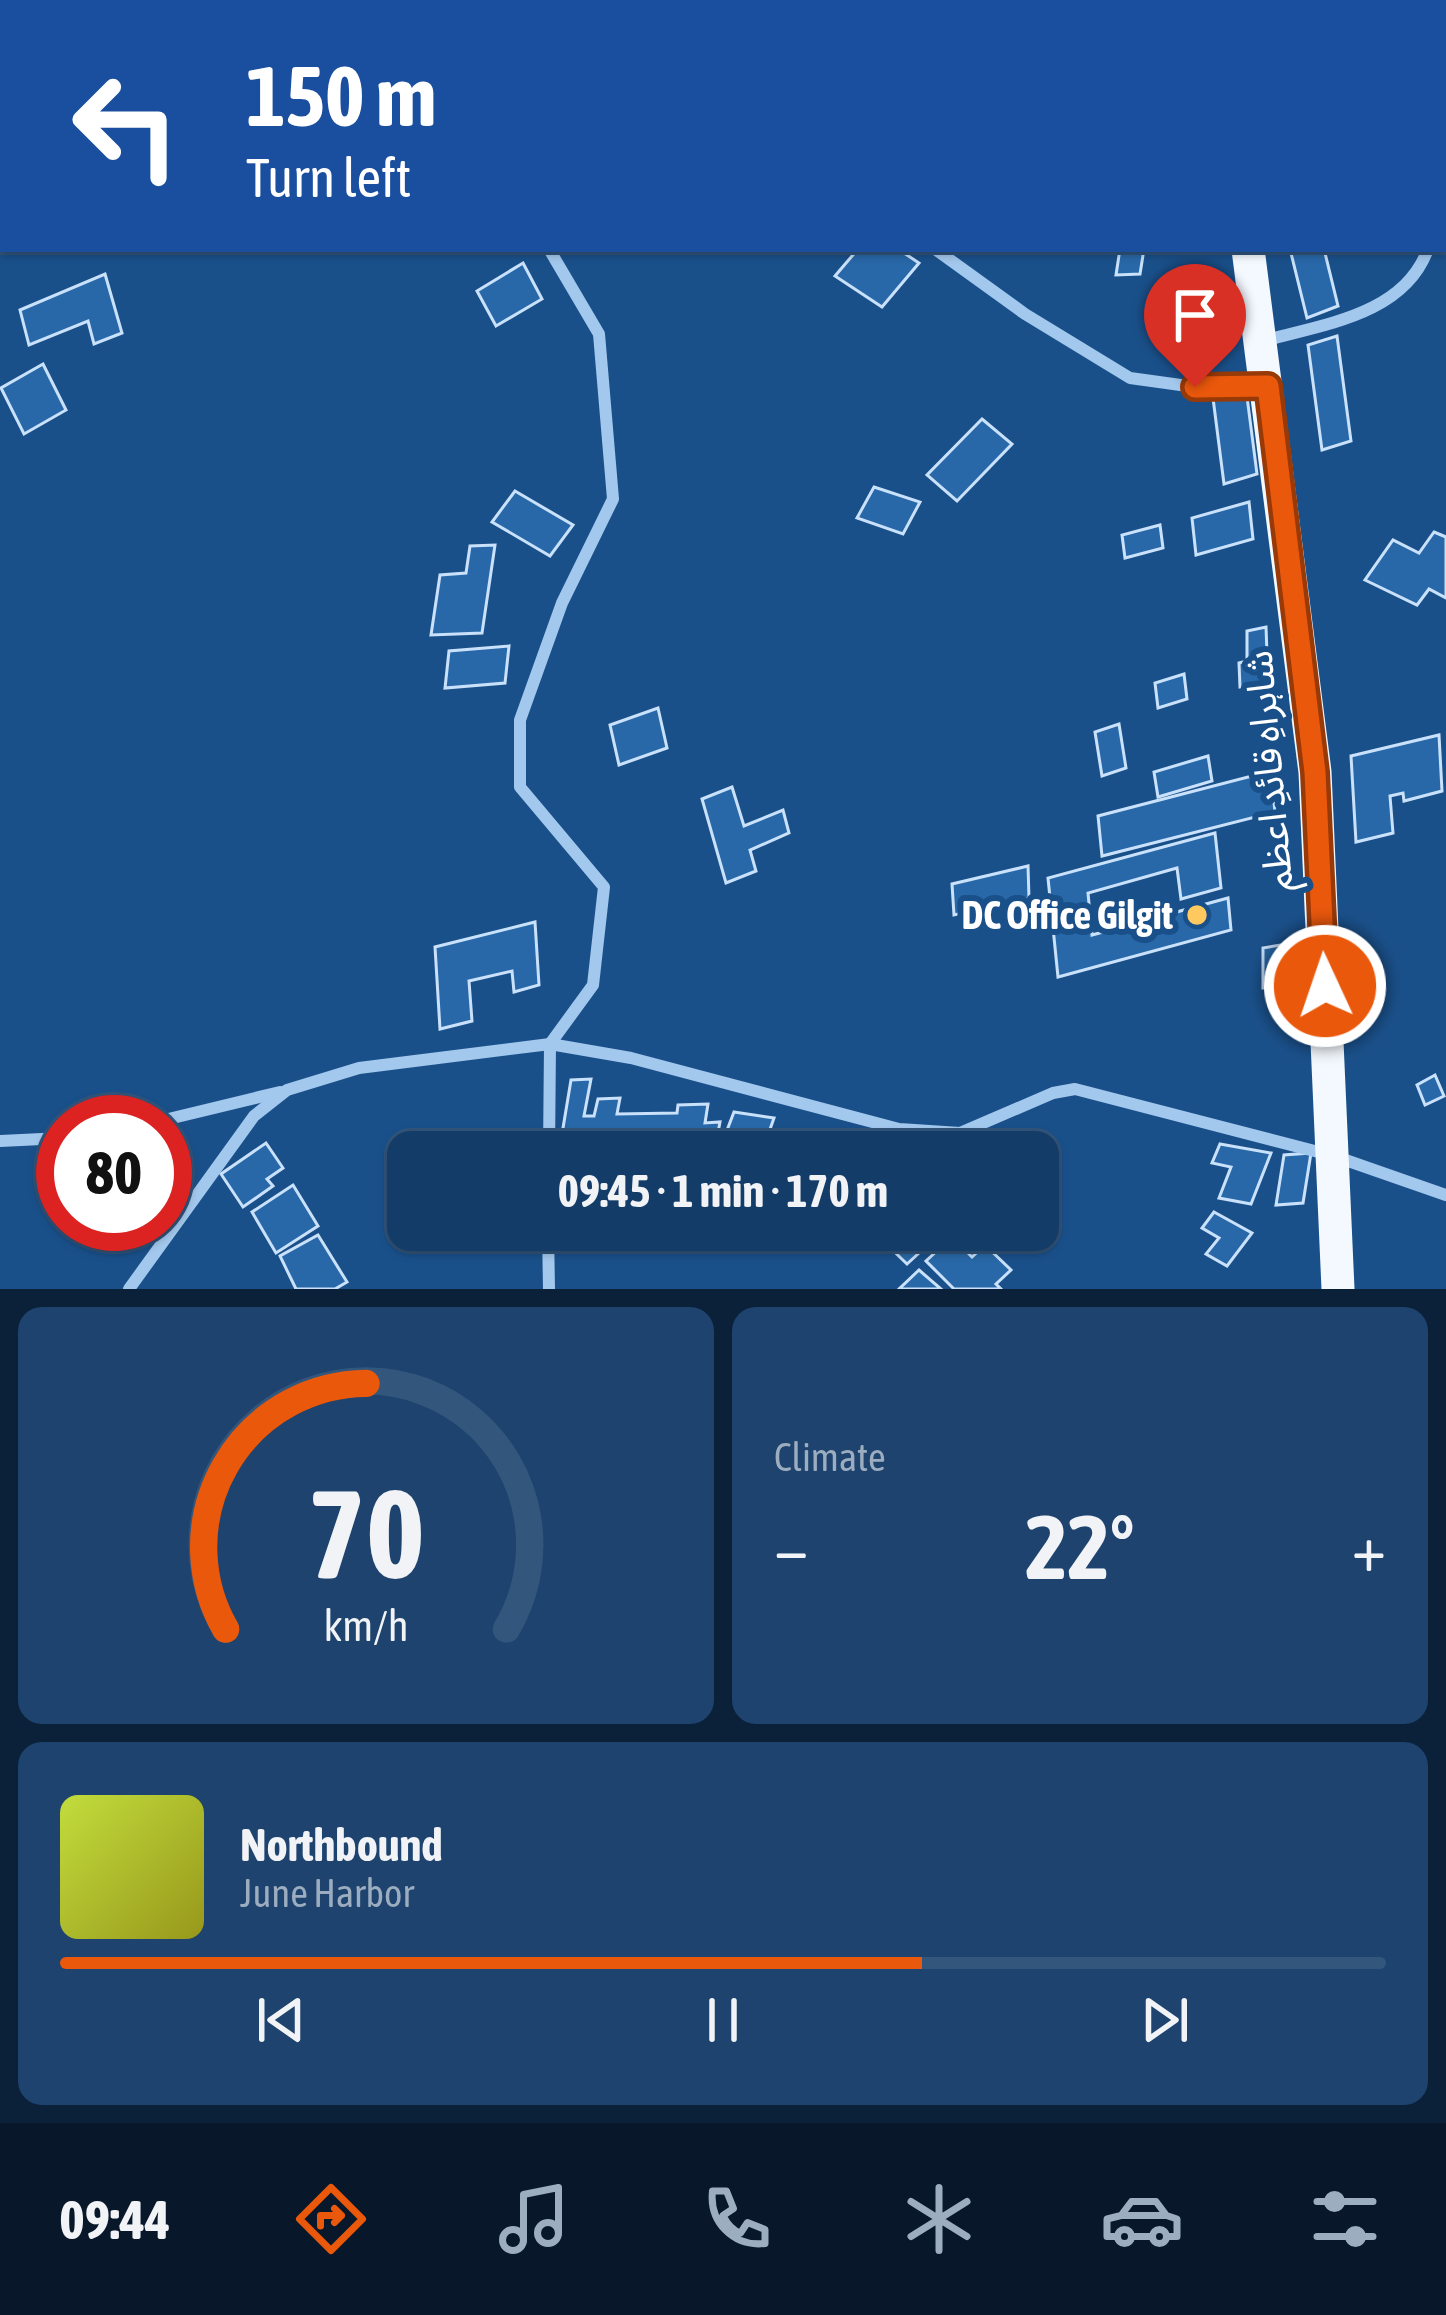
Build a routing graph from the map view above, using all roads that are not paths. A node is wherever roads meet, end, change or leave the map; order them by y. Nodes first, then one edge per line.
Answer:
1 (551, 252) edge
2 (939, 252) edge
3 (1248, 252) edge
4 (1427, 252) edge
5 (1262, 342) junction
6 (1268, 386) junction
7 (550, 1044) junction
8 (287, 1090) junction
9 (192, 1113) edge
10 (549, 1131) edge
11 (36, 1139) edge
12 (0, 1141) edge
13 (1334, 1156) junction
14 (1446, 1195) edge
15 (548, 1251) edge
16 (128, 1289) edge
17 (549, 1289) edge
18 (1338, 1289) edge

1 - 7 street
2 - 6 street
3 - 5 highway, شاہراہِ قائدِ اعظم
4 - 5 street
5 - 6 highway, شاہراہِ قائدِ اعظم
6 - 13 highway, شاہراہِ قائدِ اعظم
7 - 8 street
7 - 10 street
7 - 13 street
8 - 9 street
8 - 16 street
11 - 12 street
13 - 14 street
13 - 18 highway, شاہراہِ قائدِ اعظم
15 - 17 street

